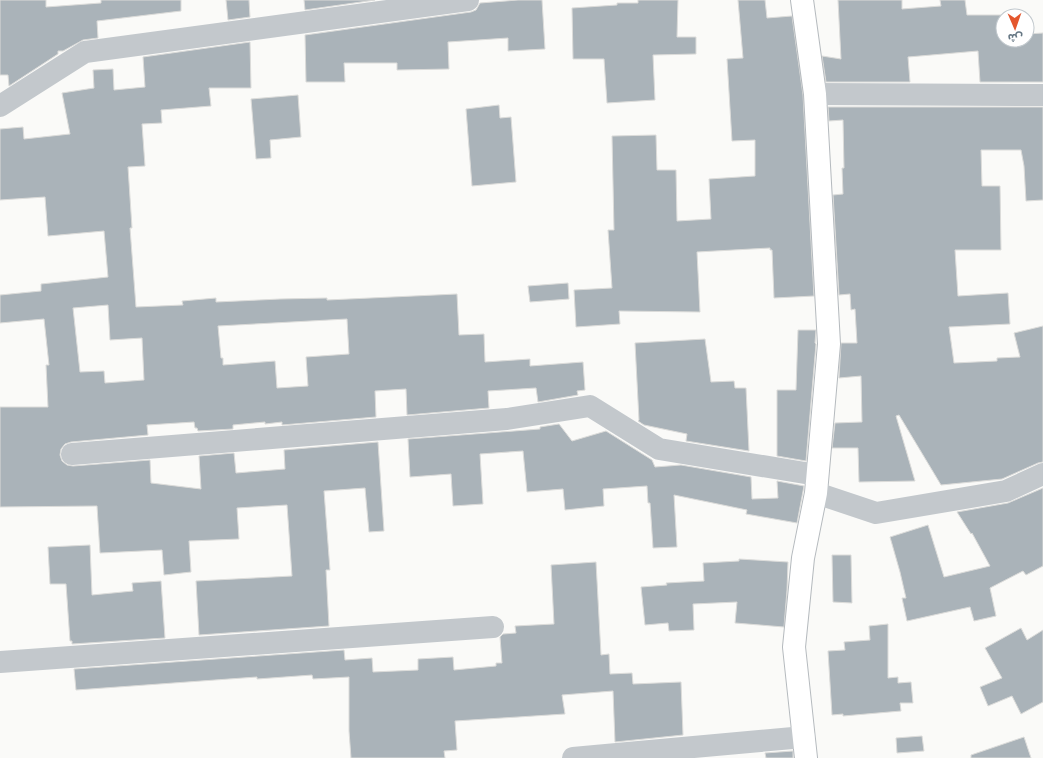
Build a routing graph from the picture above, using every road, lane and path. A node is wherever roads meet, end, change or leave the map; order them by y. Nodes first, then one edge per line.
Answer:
1 (468, 0) edge
2 (802, 0) edge
3 (815, 94) junction
4 (1043, 95) edge
5 (0, 106) edge
6 (72, 454) dead end
7 (1043, 474) edge
8 (816, 484) junction
9 (493, 627) dead end
10 (0, 662) edge
11 (805, 748) edge
12 (573, 758) edge

1 - 5 street
2 - 3 main road
3 - 4 street
3 - 8 main road
6 - 8 street
7 - 8 street
8 - 11 main road
9 - 10 street
11 - 12 street

